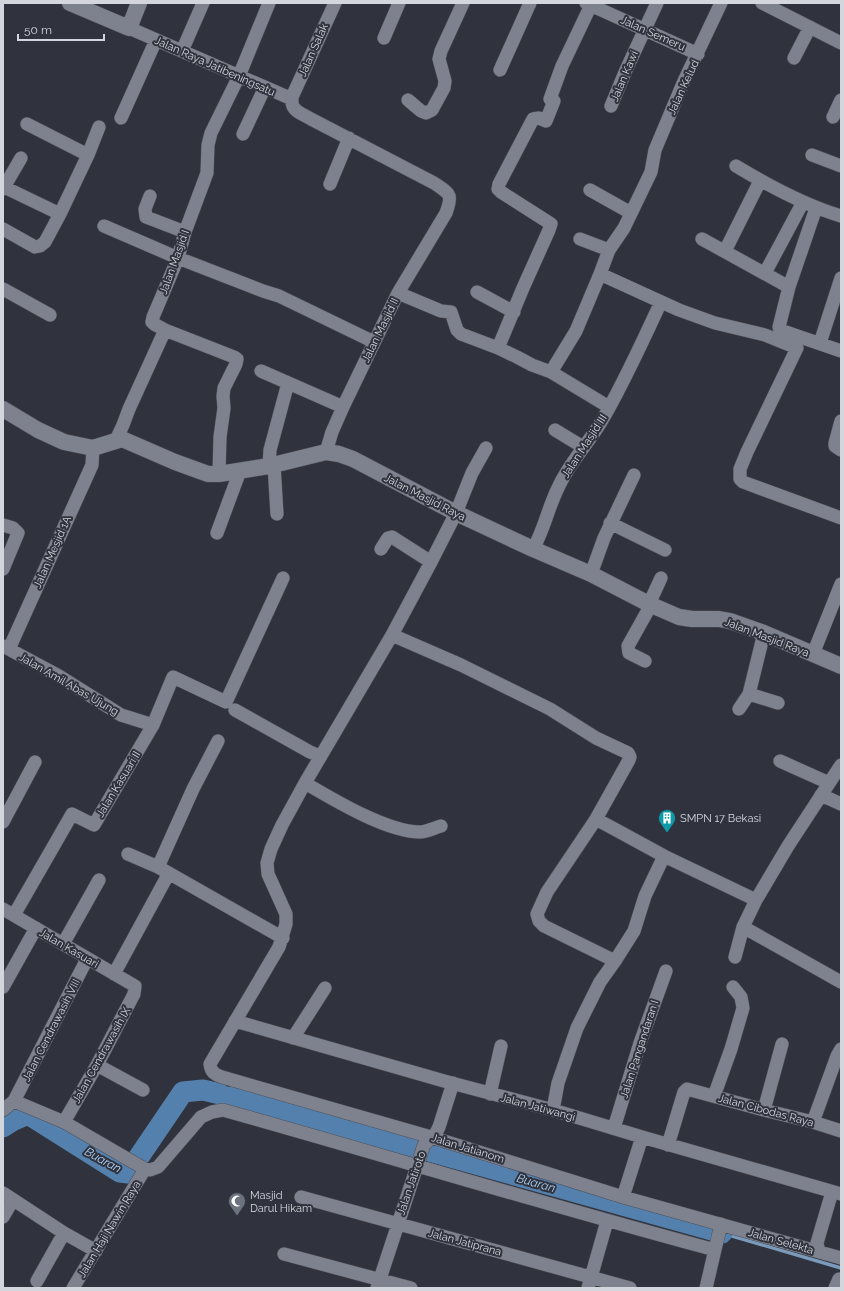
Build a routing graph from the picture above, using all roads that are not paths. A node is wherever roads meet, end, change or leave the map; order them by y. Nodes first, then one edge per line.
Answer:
1 (70, 3) edge
2 (139, 3) edge
3 (203, 3) edge
4 (269, 3) edge
5 (334, 3) edge
6 (399, 3) edge
7 (463, 3) edge
8 (530, 3) edge
9 (657, 3) edge
10 (722, 3) edge
11 (762, 3) edge
12 (588, 4) edge
13 (810, 27) junction
14 (128, 28) junction
15 (644, 30) junction
16 (384, 38) dead end
17 (156, 40) junction
18 (841, 43) edge
19 (182, 51) junction
20 (698, 54) junction
21 (794, 58) dead end
22 (500, 70) dead end
23 (238, 76) junction
24 (264, 87) junction
25 (292, 98) junction
26 (408, 100) dead end
27 (841, 100) edge
28 (611, 106) dead end
29 (832, 117) dead end
30 (121, 118) dead end
31 (27, 124) dead end
32 (99, 126) dead end
33 (243, 134) dead end
34 (349, 138) junction
35 (88, 155) junction
36 (812, 156) dead end
37 (21, 158) dead end
38 (736, 166) dead end
39 (841, 166) edge
40 (760, 181) junction
41 (330, 184) dead end
42 (4, 188) edge
43 (590, 190) dead end
44 (150, 196) dead end
45 (803, 202) junction
46 (816, 208) junction
47 (631, 213) junction
48 (60, 214) junction
49 (841, 216) edge
50 (104, 226) dead end
51 (3, 229) edge
52 (185, 232) junction
53 (580, 239) dead end
54 (702, 239) dead end
55 (609, 250) junction
56 (725, 251) junction
57 (178, 258) junction
58 (765, 273) junction
59 (600, 274) junction
60 (841, 278) edge
61 (789, 287) junction
62 (3, 289) edge
63 (477, 292) dead end
64 (398, 293) junction
65 (661, 302) junction
66 (514, 312) junction
67 (50, 315) dead end
68 (164, 330) junction
69 (374, 342) junction
70 (820, 343) junction
71 (498, 348) junction
72 (841, 351) edge
73 (261, 371) dead end
74 (551, 372) junction
75 (288, 383) junction
76 (344, 407) junction
77 (609, 407) junction
78 (3, 409) edge
79 (841, 421) edge
80 (555, 430) dead end
81 (116, 440) junction
82 (583, 447) junction
83 (93, 448) junction
84 (486, 448) dead end
85 (841, 450) edge
86 (326, 452) junction
87 (272, 466) junction
88 (240, 471) junction
89 (219, 474) junction
90 (634, 475) dead end
91 (456, 513) junction
92 (277, 514) dead end
93 (841, 518) edge
94 (610, 523) junction
95 (3, 525) edge
96 (217, 533) dead end
97 (533, 549) junction
98 (381, 550) dead end
99 (665, 550) dead end
100 (431, 562) junction
101 (3, 569) edge
102 (591, 574) junction
103 (283, 578) dead end
104 (661, 578) dead end
105 (841, 584) edge
106 (649, 604) junction
107 (764, 633) junction
108 (392, 635) junction
109 (6, 647) edge
110 (813, 654) junction
111 (645, 661) dead end
112 (841, 666) edge
113 (749, 694) junction
114 (778, 704) dead end
115 (739, 709) dead end
116 (235, 710) dead end
117 (153, 725) junction
118 (218, 741) dead end
119 (320, 756) junction
120 (780, 761) dead end
121 (35, 762) dead end
122 (841, 764) edge
123 (305, 783) junction
124 (829, 783) junction
125 (821, 795) junction
126 (841, 804) edge
127 (596, 819) junction
128 (3, 822) edge
129 (441, 826) dead end
130 (128, 854) dead end
131 (664, 856) junction
132 (164, 870) junction
133 (99, 880) dead end
134 (756, 900) junction
135 (8, 912) edge
136 (743, 927) junction
137 (36, 928) junction
138 (282, 938) junction
139 (63, 944) junction
140 (735, 957) dead end
141 (88, 959) junction
142 (615, 961) junction
143 (666, 971) dead end
144 (114, 974) junction
145 (841, 982) edge
146 (135, 986) joint
147 (3, 987) edge
148 (733, 987) dead end
149 (325, 988) dead end
150 (235, 1022) junction
151 (293, 1038) junction
152 (782, 1044) dead end
153 (501, 1046) dead end
154 (841, 1049) edge
155 (97, 1065) junction
156 (453, 1083) junction
157 (143, 1090) dead end
158 (490, 1094) junction
159 (714, 1096) junction
160 (14, 1101) junction
161 (3, 1110) edge
162 (553, 1110) junction
163 (764, 1110) junction
164 (64, 1122) junction
165 (813, 1122) junction
166 (614, 1128) junction
167 (841, 1131) edge
168 (642, 1137) junction
169 (668, 1145) junction
170 (423, 1151) junction
171 (142, 1168) junction
172 (837, 1193) edge
173 (8, 1196) edge
174 (623, 1196) junction
175 (300, 1197) dead end
176 (3, 1217) edge
177 (607, 1221) junction
178 (398, 1224) junction
179 (720, 1227) junction
180 (64, 1233) junction
181 (715, 1248) junction
182 (96, 1251) junction
183 (820, 1252) junction
184 (284, 1254) dead end
185 (841, 1258) edge
186 (37, 1281) dead end
187 (590, 1282) edge
188 (378, 1284) edge
189 (74, 1288) edge
190 (411, 1288) edge
191 (630, 1288) edge
192 (706, 1288) edge

1 - 14 street, Jalan Raya Jatibeningsatu
2 - 14 street
3 - 19 street
4 - 23 street, Jalan Masjid I
5 - 25 street, Jalan Salak
6 - 16 street
7 - 26 street
8 - 22 street
9 - 15 street, Jalan Kawi
10 - 20 street, Jalan Kelud
11 - 13 street
12 - 15 street, Jalan Semeru
12 - 66 street
13 - 18 street
13 - 21 street
14 - 17 street, Jalan Raya Jatibeningsatu
15 - 20 street, Jalan Semeru
15 - 28 street, Jalan Kawi
17 - 19 street, Jalan Raya Jatibeningsatu
17 - 30 street
19 - 23 street, Jalan Raya Jatibeningsatu
20 - 47 street, Jalan Kelud
23 - 24 street, Jalan Raya Jatibeningsatu
23 - 52 street, Jalan Masjid I
24 - 25 street, Jalan Raya Jatibeningsatu
24 - 33 street
25 - 34 street
27 - 29 street
31 - 35 street
32 - 35 street
34 - 41 street
34 - 64 street, Jalan Masjid II
35 - 48 street
36 - 39 street
37 - 42 street
38 - 40 street
40 - 45 street
40 - 56 street
42 - 48 street
43 - 47 street
44 - 52 street
45 - 46 street
45 - 58 street
46 - 49 street
46 - 61 street
47 - 55 street
48 - 51 street
50 - 57 street
52 - 57 street, Jalan Masjid I
53 - 55 street
54 - 56 street
55 - 59 street
56 - 58 street
57 - 68 street, Jalan Masjid I
57 - 69 street
58 - 61 street
59 - 65 street
59 - 74 street
60 - 70 street
61 - 70 street
62 - 67 street
63 - 66 street
64 - 69 street, Jalan Masjid II
64 - 71 street
65 - 77 street, Jalan Masjid III
65 - 93 street
66 - 71 street
68 - 81 street
68 - 89 street
69 - 76 street, Jalan Masjid II
70 - 72 street
71 - 74 street
73 - 75 street
74 - 77 street
75 - 76 street
75 - 87 street
76 - 86 street, Jalan Masjid II
77 - 82 street, Jalan Masjid III
78 - 83 street
79 - 85 street
80 - 82 street
81 - 83 street
81 - 89 street, Jalan Masjid Raya
82 - 97 street, Jalan Masjid III
83 - 109 street, Jalan Mesjid 1A
84 - 91 street
86 - 87 street, Jalan Masjid Raya
86 - 91 street, Jalan Masjid Raya
87 - 88 street, Jalan Masjid Raya
87 - 92 street
88 - 89 street, Jalan Masjid Raya
88 - 96 street
90 - 94 street
91 - 97 street, Jalan Masjid Raya
91 - 100 street
94 - 99 street
94 - 102 street
95 - 101 street
97 - 102 street, Jalan Masjid Raya
98 - 100 street
100 - 108 street
102 - 106 street, Jalan Masjid Raya
103 - 117 street
104 - 106 street
105 - 110 street
106 - 107 street, Jalan Masjid Raya
106 - 111 street
107 - 110 street, Jalan Masjid Raya
107 - 113 street
108 - 119 street
108 - 127 street
109 - 117 street, Jalan Amil Abas Ujung
110 - 112 street, Jalan Masjid Raya
113 - 114 street
113 - 115 street
116 - 119 street
117 - 135 street, Jalan Kasuari II
118 - 132 street
119 - 123 street
120 - 124 street
121 - 128 street
122 - 124 street
123 - 129 street
123 - 138 street
124 - 125 street
125 - 126 street
125 - 134 street
127 - 131 street
127 - 142 street
130 - 132 street
131 - 134 street
131 - 142 street
132 - 138 street
132 - 144 street
133 - 139 street
134 - 136 street
135 - 137 street, Jalan Kasuari
136 - 140 street
136 - 145 street
137 - 139 street, Jalan Kasuari
137 - 147 street
138 - 150 street
139 - 141 street, Jalan Kasuari
141 - 144 street, Jalan Kasuari
141 - 160 street, Jalan Cendrawasih VIII
142 - 162 street
143 - 166 street, Jalan Pangandaran I
144 - 146 street, Jalan Kasuari
146 - 155 street, Jalan Cendrawasih IX
148 - 159 street
149 - 151 street
150 - 151 street, Jalan Jatiwangi
150 - 170 street, Jalan Jatianom
151 - 156 street, Jalan Jatiwangi
152 - 163 street
153 - 158 street
154 - 165 street
155 - 157 street
155 - 164 street, Jalan Cendrawasih IX
156 - 158 street, Jalan Jatiwangi
156 - 170 street, Jalan Jatiroto
158 - 162 street, Jalan Jatiwangi
159 - 163 street, Jalan Cibodas Raya
159 - 169 street, Jalan Cibodas Raya
160 - 161 street
160 - 164 street
162 - 166 street, Jalan Jatiwangi
163 - 165 street, Jalan Cibodas Raya
164 - 171 street
165 - 167 street, Jalan Cibodas Raya
166 - 168 street, Jalan Jatiwangi
168 - 169 street, Jalan Jatiwangi
168 - 174 street
169 - 172 street, Jalan Jatiwangi
170 - 171 street
170 - 174 street, Jalan Jatianom
170 - 177 street
170 - 178 street, Jalan Jatiroto
171 - 182 street, Jalan Haji Nawin Raya
172 - 183 street
173 - 176 street
173 - 180 street
174 - 179 street, Jalan Jatianom
175 - 178 street, Jalan Jatiprana
177 - 181 street
177 - 187 street
178 - 187 street, Jalan Jatiprana
178 - 188 street, Jalan Jatiroto
179 - 181 street
179 - 183 street, Jalan Selekta
180 - 182 street
180 - 186 street
181 - 192 street
182 - 189 street, Jalan Haji Nawin Raya
183 - 185 street, Jalan Selekta
184 - 188 street
187 - 191 street, Jalan Jatiprana
188 - 190 street

